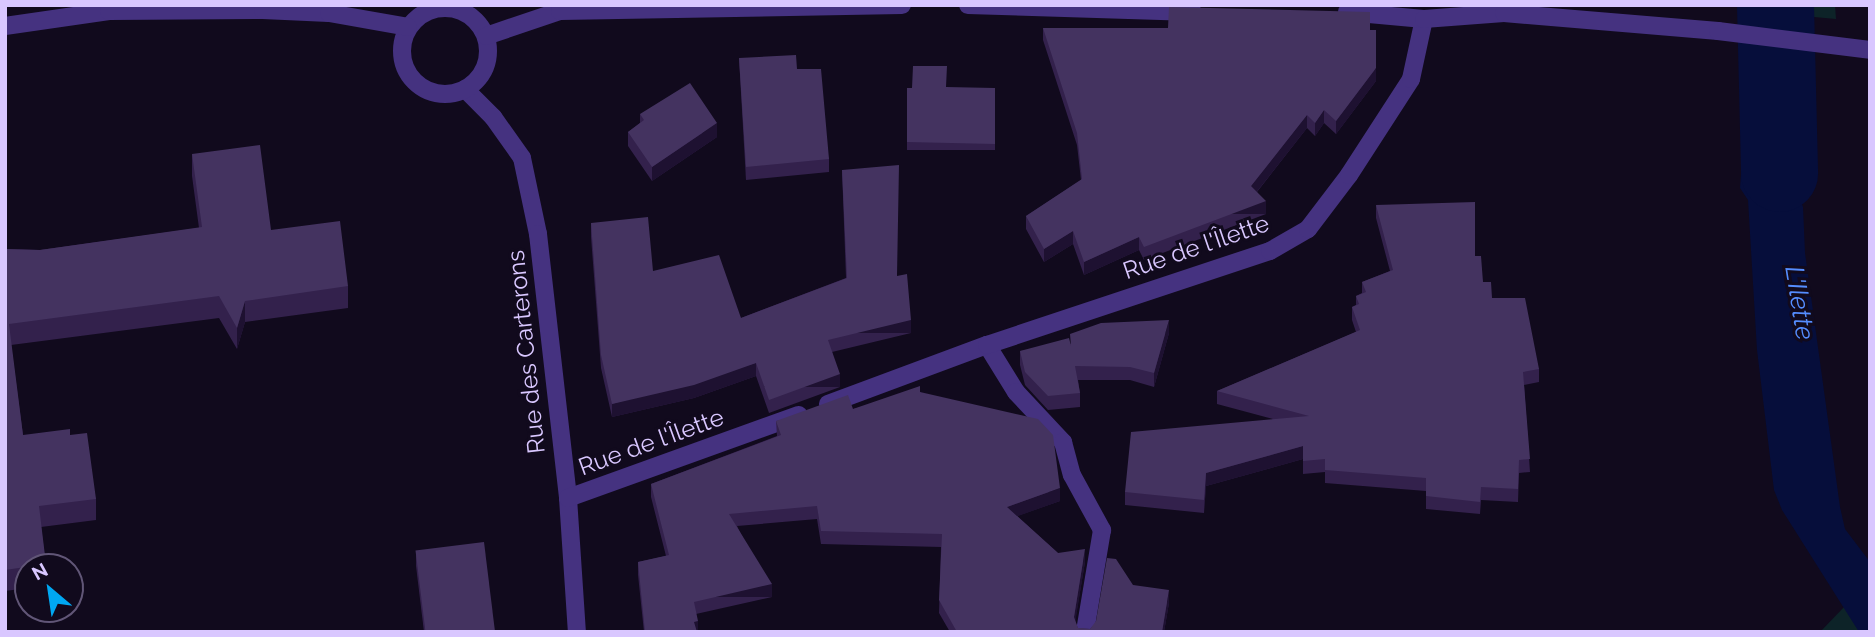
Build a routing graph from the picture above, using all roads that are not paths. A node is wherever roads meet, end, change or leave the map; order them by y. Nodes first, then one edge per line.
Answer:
1 (902, 5) edge
2 (968, 5) edge
3 (434, 7) edge
4 (1503, 9) edge
5 (1212, 12) edge
6 (1332, 12) edge
7 (1424, 19) junction
8 (5, 26) edge
9 (408, 27) junction
10 (486, 36) junction
11 (1870, 50) edge
12 (465, 89) junction
13 (987, 345) junction
14 (568, 498) junction
15 (577, 632) edge
16 (1085, 632) edge

1 - 10 street
2 - 5 street
3 - 9 street
3 - 10 street
4 - 7 street
4 - 11 street
6 - 7 street
7 - 13 street, Rue de l'Îlette
8 - 9 street
9 - 12 street
10 - 12 street
12 - 14 street, Rue des Carterons
13 - 14 street, Rue de l'Îlette
13 - 16 street
14 - 15 street, Rue des Carterons

